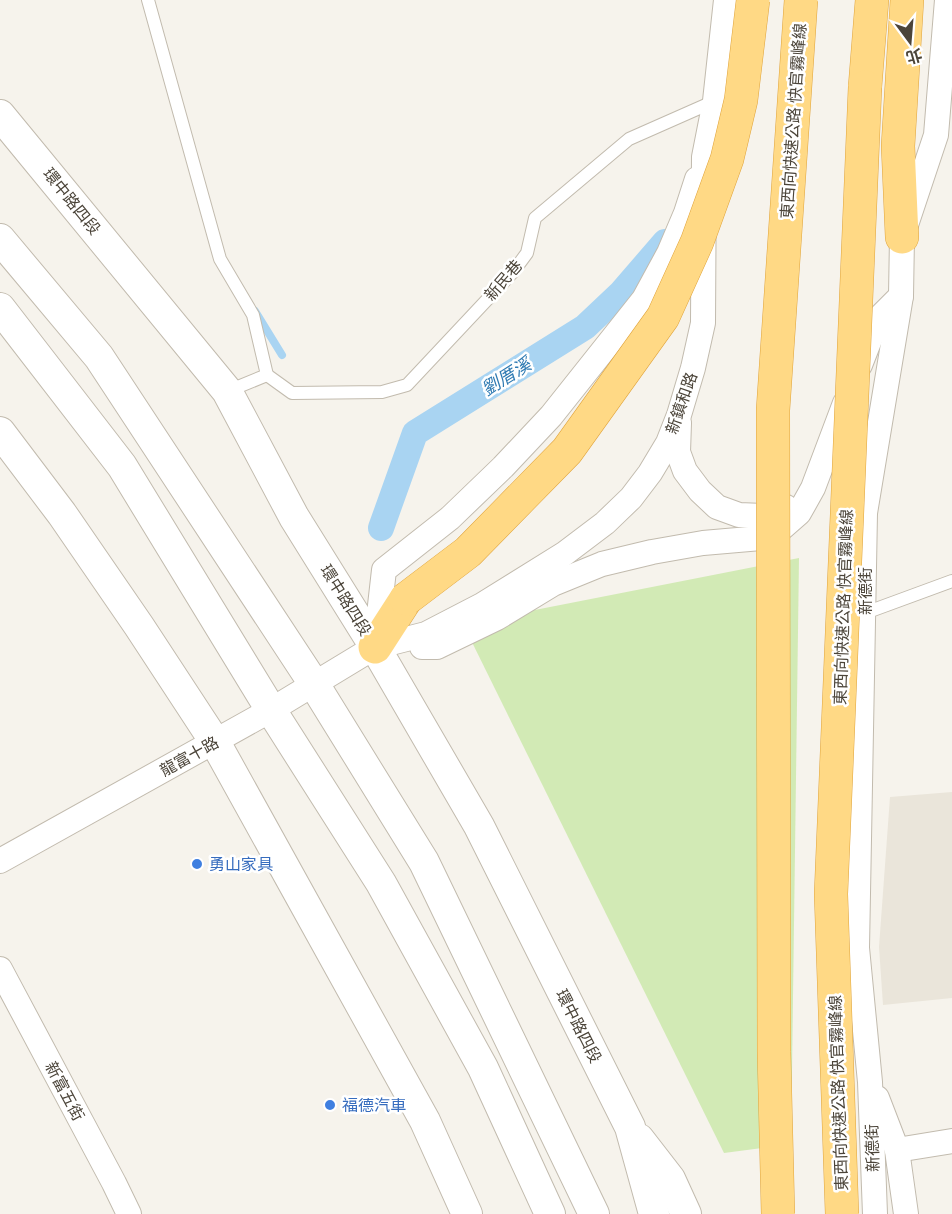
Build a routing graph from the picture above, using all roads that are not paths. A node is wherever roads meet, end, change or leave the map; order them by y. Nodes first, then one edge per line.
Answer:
1 (148, 0) edge
2 (726, 0) edge
3 (753, 0) edge
4 (801, 0) edge
5 (872, 0) edge
6 (907, 0) edge
7 (947, 0) edge
8 (715, 100) junction
9 (0, 115) edge
10 (704, 156) junction
11 (902, 237) junction
12 (0, 238) edge
13 (901, 296) junction
14 (0, 308) edge
15 (267, 375) junction
16 (227, 391) junction
17 (679, 415) junction
18 (0, 432) edge
19 (813, 488) junction
20 (952, 581) edge
21 (865, 613) junction
22 (375, 646) junction
23 (314, 684) junction
24 (271, 711) junction
25 (214, 742) junction
26 (0, 861) edge
27 (0, 969) edge
28 (870, 1082) junction
29 (630, 1127) junction
30 (952, 1142) edge
31 (897, 1150) junction
32 (129, 1214) edge
33 (466, 1214) edge
34 (550, 1214) edge
35 (594, 1214) edge
36 (654, 1214) edge
37 (686, 1214) edge
38 (778, 1214) edge
39 (842, 1214) edge
40 (874, 1214) edge
41 (906, 1214) edge

1 - 15 lane
2 - 8 street, 新鎮和路
3 - 22 highway, bridge
4 - 38 highway, 東西向快速公路 快官霧峰線, bridge
5 - 39 highway, 東西向快速公路 快官霧峰線, bridge
6 - 11 highway
7 - 11 street, 新德街
8 - 10 street, 新鎮和路
8 - 15 lane, 新民巷
9 - 16 street, 環中路四段
10 - 17 street, 新鎮和路
10 - 22 street
11 - 13 street, 新德街
12 - 23 street
13 - 19 street
13 - 21 street, 新德街
14 - 24 street
15 - 16 lane
16 - 22 street, 環中路四段
17 - 19 street
17 - 22 street, 新鎮和路
18 - 25 street
19 - 22 street
20 - 21 lane
21 - 28 street, 新德街
22 - 23 street, 龍富十路
22 - 29 street, 環中路四段
23 - 24 street, 龍富十路
23 - 35 street
24 - 25 street, 龍富十路
24 - 34 street
25 - 26 street, 龍富十路
25 - 33 street
27 - 32 street, 新富五街
28 - 31 street, 新德街
28 - 40 street, 新德街
29 - 36 street, 環中路四段
29 - 37 street, 環中路四段
30 - 31 street, 新德街
31 - 41 street, 新德街

